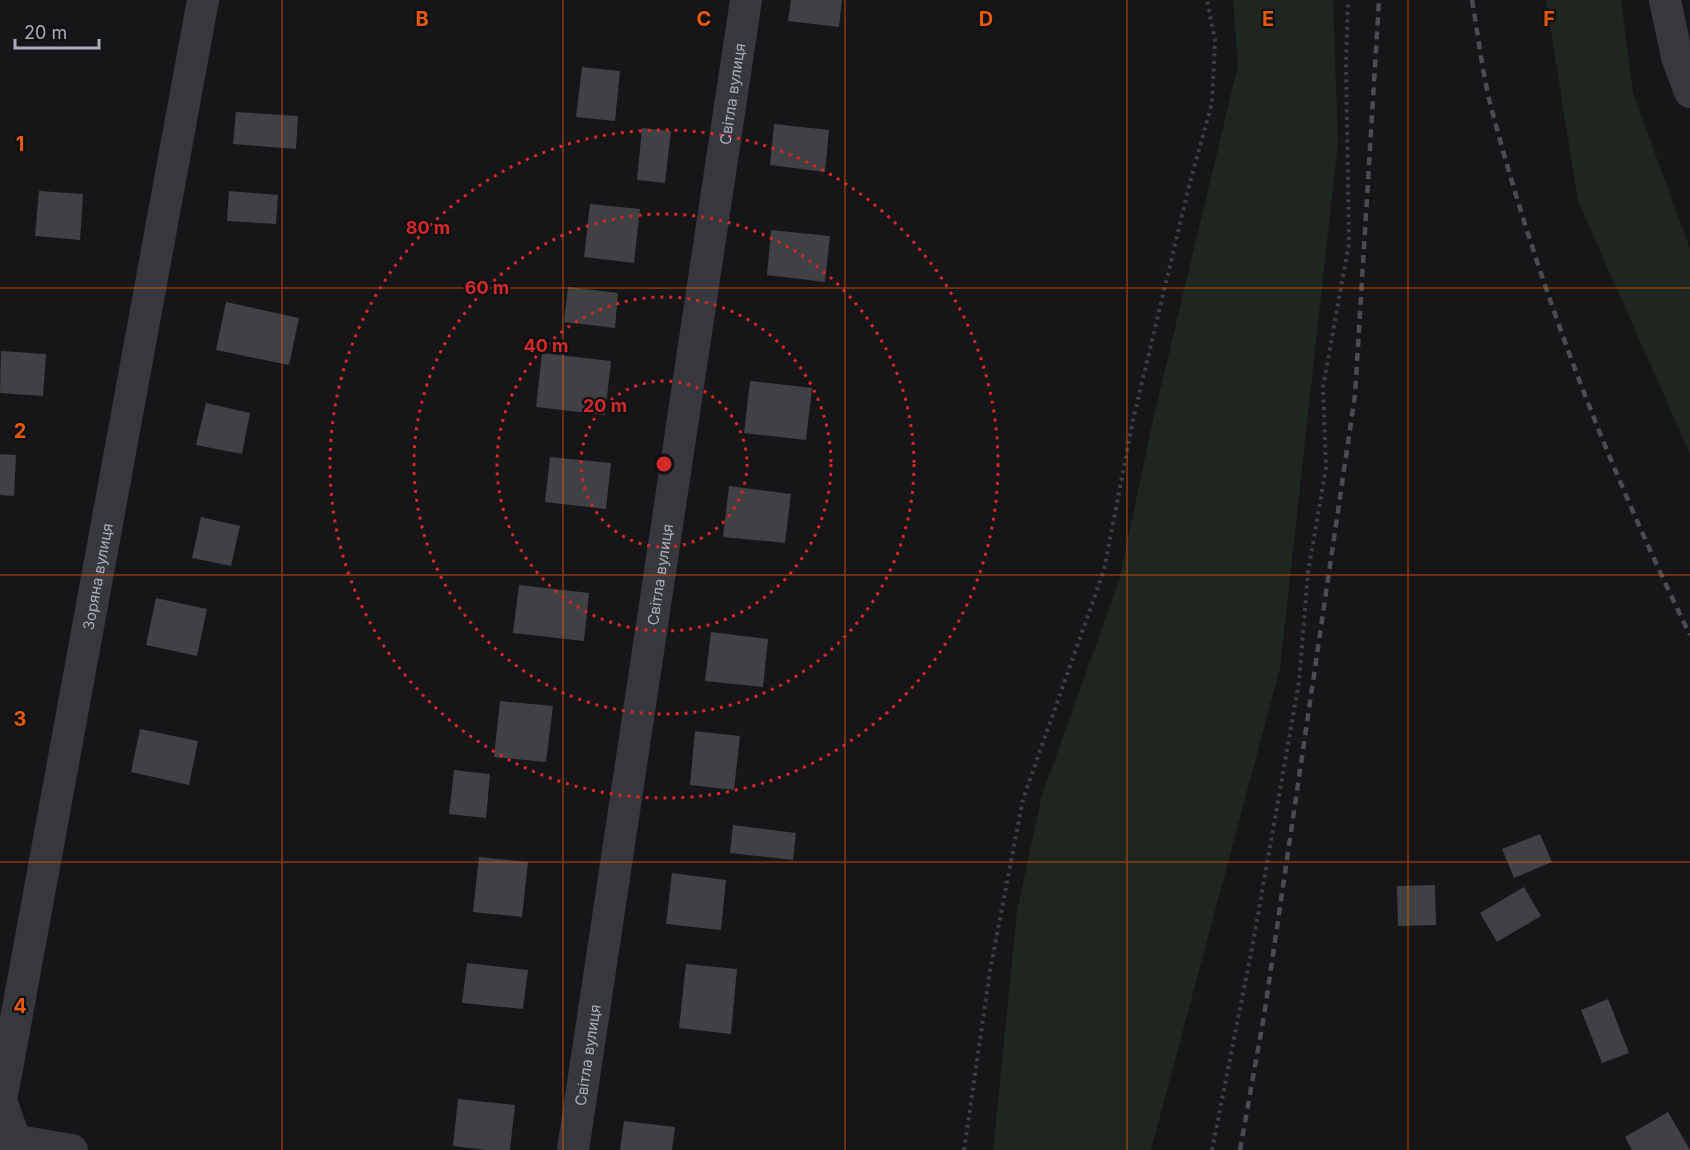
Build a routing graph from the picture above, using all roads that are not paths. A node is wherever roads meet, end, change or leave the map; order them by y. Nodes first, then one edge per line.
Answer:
1 (203, 0) edge
2 (746, 0) edge
3 (1665, 0) edge
4 (1684, 53) edge
5 (1690, 92) edge
6 (9, 1143) edge
7 (72, 1150) edge
8 (573, 1150) edge

1 - 6 street, Зоряна вулиця
2 - 8 street, Світла вулиця
3 - 4 street
4 - 5 street
6 - 7 street

